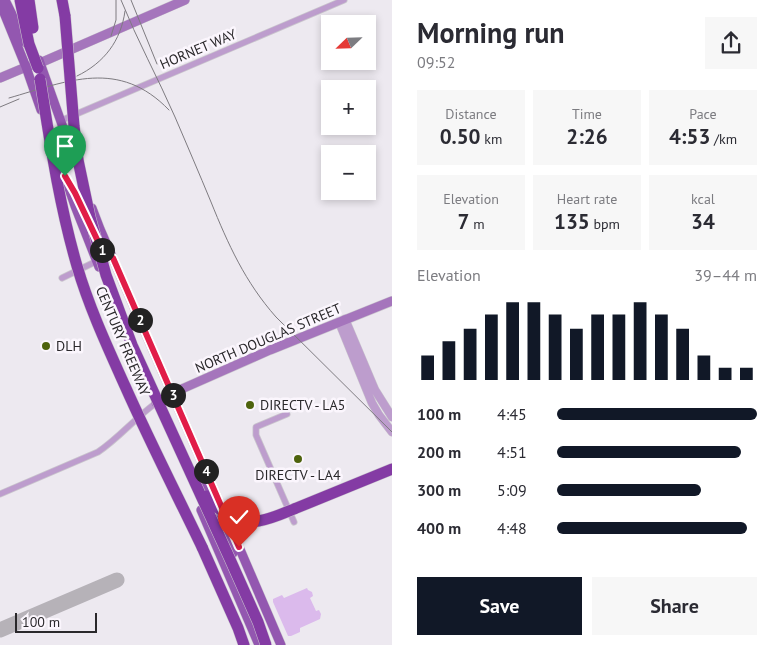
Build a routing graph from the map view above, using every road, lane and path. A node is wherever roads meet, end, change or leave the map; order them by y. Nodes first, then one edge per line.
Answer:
1 (5, 0) edge
2 (14, 0) edge
3 (20, 0) edge
4 (29, 0) edge
5 (64, 0) edge
6 (185, 0) edge
7 (344, 0) edge
8 (0, 3) edge
9 (39, 66) junction
10 (26, 67) junction
11 (0, 78) edge
12 (60, 121) junction
13 (65, 176) junction
14 (113, 258) junction
15 (97, 261) junction
16 (62, 278) dead end
17 (392, 301) edge
18 (342, 321) junction
19 (172, 394) junction
20 (156, 403) junction
21 (287, 414) dead end
22 (392, 417) edge
23 (392, 432) edge
24 (185, 466) junction
25 (392, 469) edge
26 (0, 494) edge
27 (294, 522) dead end
28 (236, 548) junction
29 (221, 555) junction
30 (238, 628) junction
31 (239, 645) edge
32 (244, 645) edge
33 (259, 645) edge
34 (267, 645) edge
35 (280, 645) edge

1 - 9 main road
2 - 9 main road
3 - 9 highway, bridge
4 - 9 highway, CENTURY FREEWAY, bridge
5 - 24 highway, CENTURY FREEWAY, bridge
6 - 9 main road
7 - 12 street, HORNET WAY
8 - 10 main road
9 - 10 main road
9 - 12 main road
9 - 30 highway, CENTURY FREEWAY, bridge
10 - 11 main road
10 - 13 main road
12 - 14 main road
13 - 14 main road
13 - 15 main road
14 - 19 main road
15 - 16 street
15 - 20 main road
17 - 18 main road, NORTH DOUGLAS STREET
18 - 19 main road, NORTH DOUGLAS STREET
18 - 22 street
18 - 23 street
19 - 20 main road, NORTH DOUGLAS STREET
19 - 28 main road
20 - 24 main road
20 - 26 street
21 - 27 street
24 - 25 highway, bridge
24 - 28 main road
24 - 29 main road
24 - 34 highway, CENTURY FREEWAY, bridge
28 - 29 street
28 - 35 main road
29 - 33 main road
30 - 31 highway
30 - 32 highway, CENTURY FREEWAY

